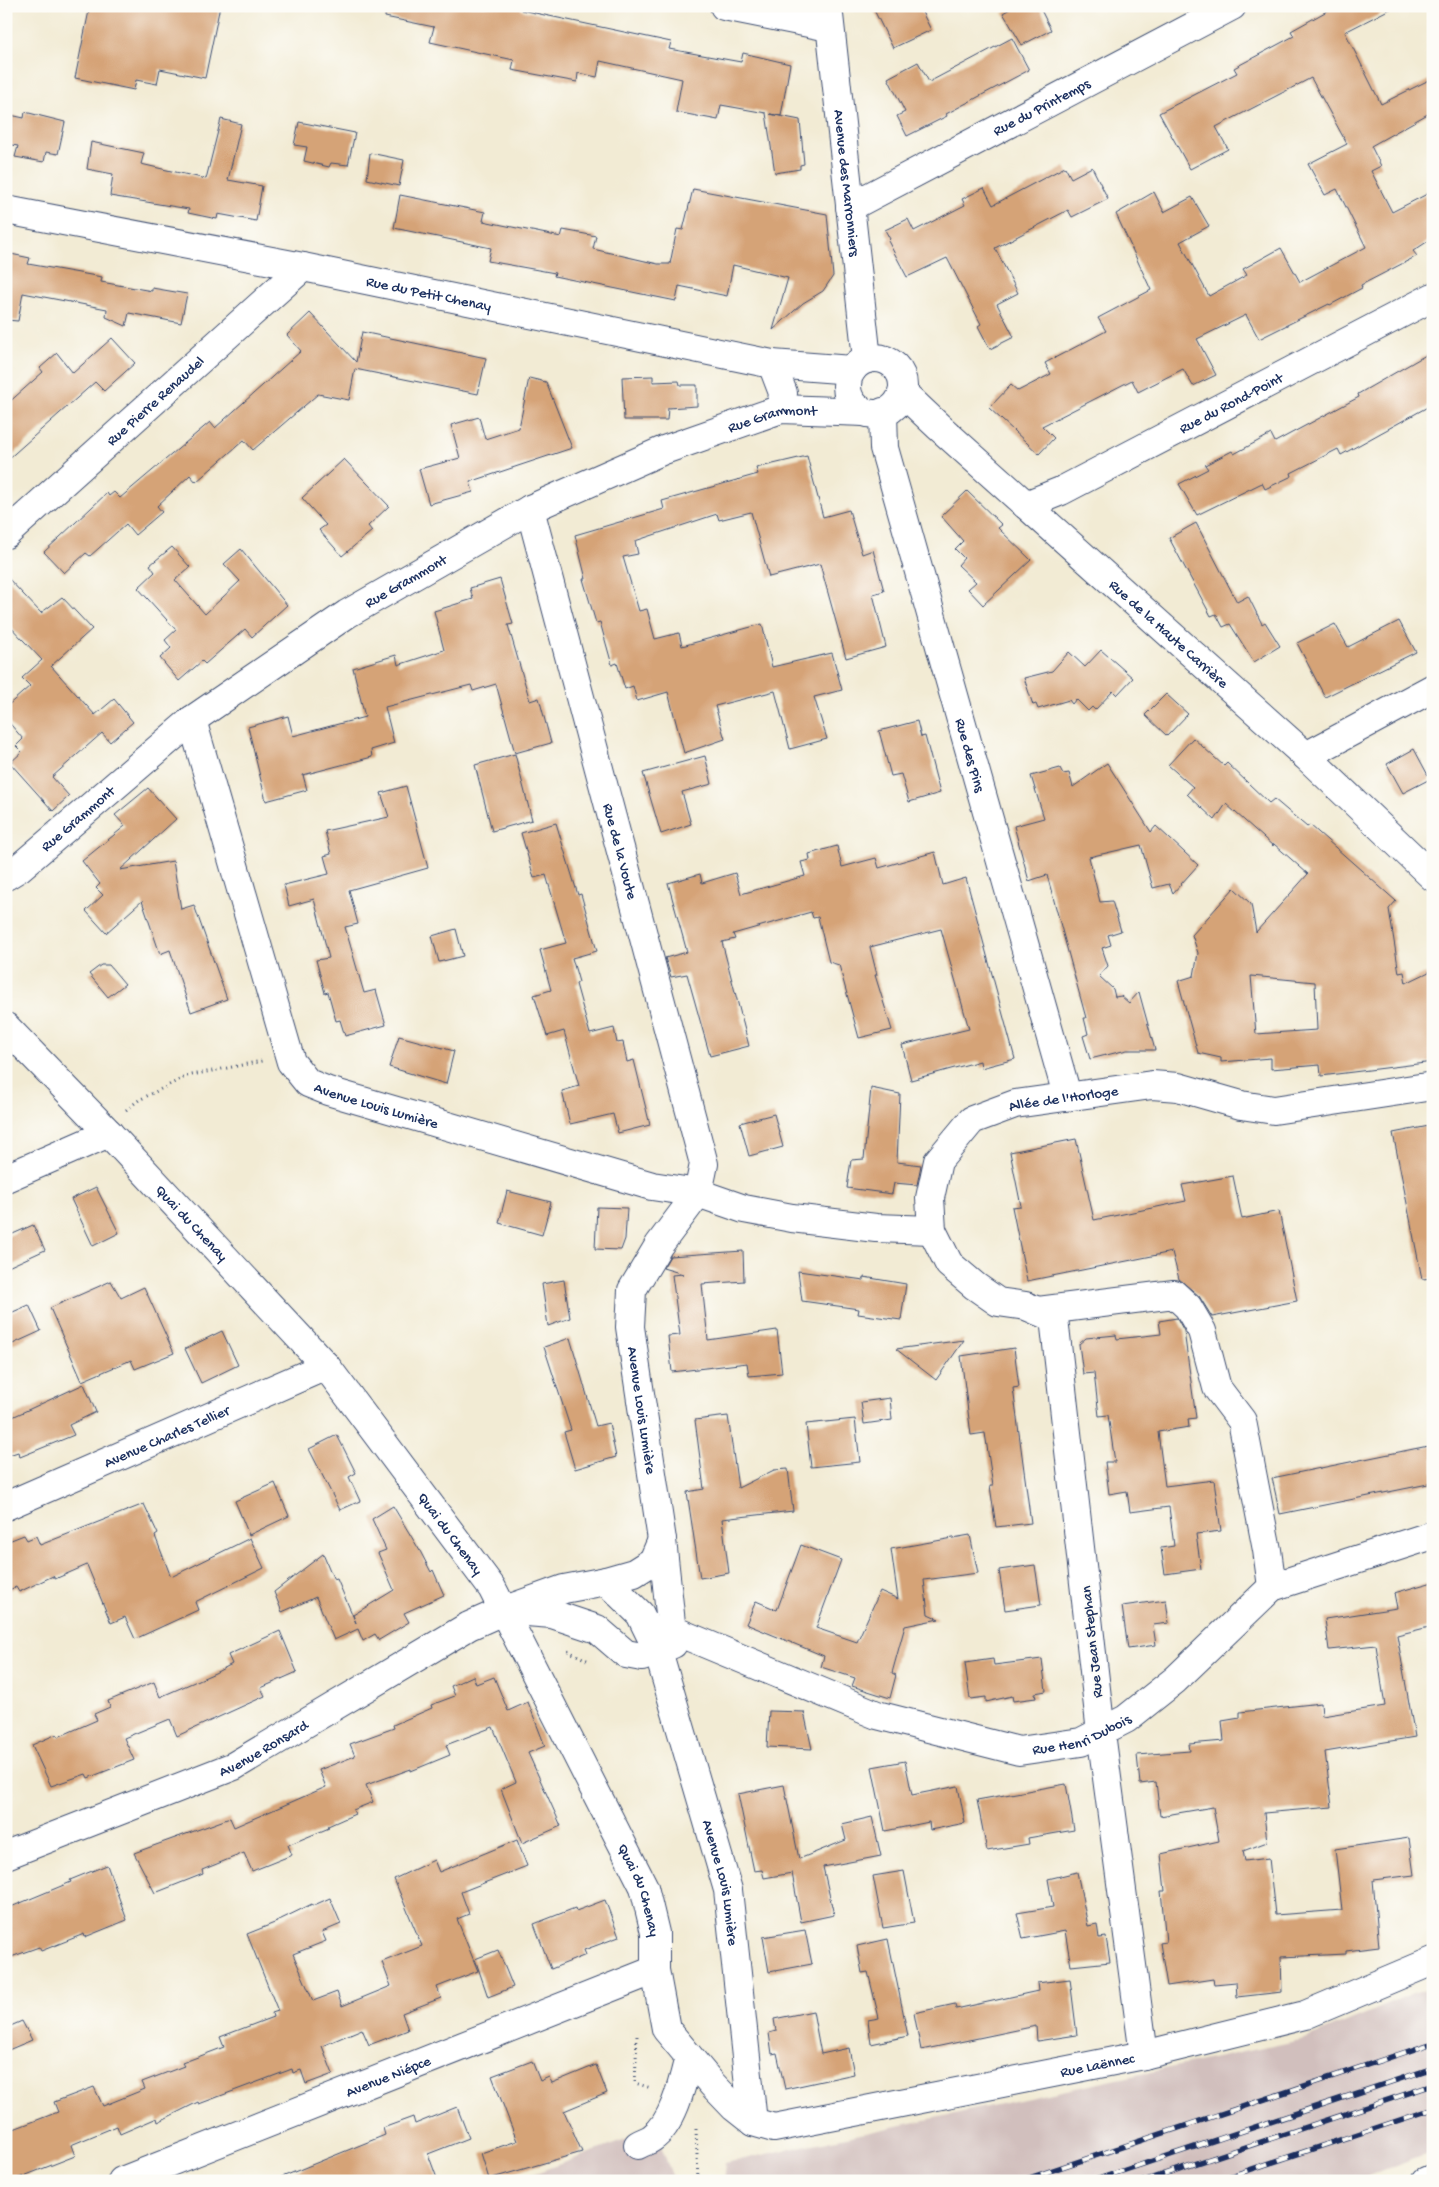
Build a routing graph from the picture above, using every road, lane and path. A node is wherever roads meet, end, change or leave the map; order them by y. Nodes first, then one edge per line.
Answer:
1 (724, 6) edge
2 (1232, 6) edge
3 (829, 17) edge
4 (850, 207) junction
5 (6, 210) edge
6 (302, 268) junction
7 (1433, 298) edge
8 (772, 364) junction
9 (860, 364) junction
10 (902, 392) junction
11 (781, 410) junction
12 (874, 412) junction
13 (1026, 505) junction
14 (530, 509) junction
15 (6, 534) edge
16 (1433, 688) edge
17 (192, 720) junction
18 (1306, 756) junction
19 (11, 866) edge
20 (1433, 877) edge
21 (6, 1027) edge
22 (289, 1055) junction
23 (1433, 1086) edge
24 (1068, 1095) junction
25 (107, 1130) junction
26 (6, 1178) edge
27 (698, 1193) junction
28 (932, 1230) junction
29 (1046, 1314) junction
30 (326, 1366) junction
31 (6, 1506) edge
32 (1433, 1535) edge
33 (662, 1540) junction
34 (606, 1581) junction
35 (1272, 1587) junction
36 (505, 1610) junction
37 (690, 1637) junction
38 (658, 1651) junction
39 (1101, 1733) junction
40 (6, 1855) edge
41 (1433, 1962) edge
42 (655, 1970) junction
43 (1144, 2056) junction
44 (689, 2057) junction
45 (753, 2122) junction
46 (696, 2124) dead end
47 (638, 2144) dead end
48 (1433, 2178) edge
49 (122, 2181) edge
50 (698, 2181) edge
51 (1426, 2181) edge

1 - 3 street
2 - 4 street, Rue du Printemps
3 - 4 street, Avenue des Marronniers
4 - 9 street, Avenue des Marronniers
5 - 6 street, Rue du Petit Chenay
6 - 8 street, Rue du Petit Chenay
6 - 15 street, Rue Pierre Renaudel
7 - 13 street, Rue du Rond-Point
8 - 9 street, Rue du Petit Chenay
8 - 11 street
9 - 10 street
9 - 12 street
10 - 12 street
10 - 13 street, Rue de la Haute Carrière
11 - 12 street, Rue Grammont
11 - 14 street, Rue Grammont
12 - 24 street, Rue des Pins
13 - 18 street, Rue de la Haute Carrière
14 - 17 street, Rue Grammont
14 - 27 street, Rue de la Voute
16 - 18 street
17 - 19 street, Rue Grammont
17 - 22 street, Avenue Louis Lumière
18 - 20 street, Rue de la Haute Carrière
21 - 25 street, Quai du Chenay
22 - 25 path
22 - 27 street, Avenue Louis Lumière
23 - 24 street, Allée de l'Horloge
24 - 28 street, Allée de l'Horloge
25 - 26 street
25 - 30 street, Quai du Chenay
27 - 28 street, Avenue Louis Lumière
27 - 33 street, Avenue Louis Lumière
28 - 29 street, Allée de l'Horloge
29 - 35 street
29 - 39 street, Rue Jean Stephan
30 - 31 street, Avenue Charles Tellier
30 - 36 street, Quai du Chenay
32 - 35 street, Rue Henri Dubois
33 - 34 street, Avenue Ronsard
33 - 37 street, Avenue Louis Lumière
34 - 36 street, Avenue Ronsard
34 - 38 street, Avenue Louis Lumière
35 - 39 street, Rue Henri Dubois
36 - 38 street
36 - 40 street, Avenue Ronsard
36 - 42 street, Quai du Chenay
37 - 38 street
37 - 39 street, Rue Henri Dubois
38 - 45 street, Avenue Louis Lumière
39 - 43 street, Rue Jean Stephan
41 - 43 street, Rue Laënnec
42 - 44 street, Quai du Chenay
42 - 49 street, Avenue Niépce
43 - 45 street, Rue Laënnec
44 - 45 street, Quai du Chenay
44 - 47 street
46 - 50 path
48 - 51 street

